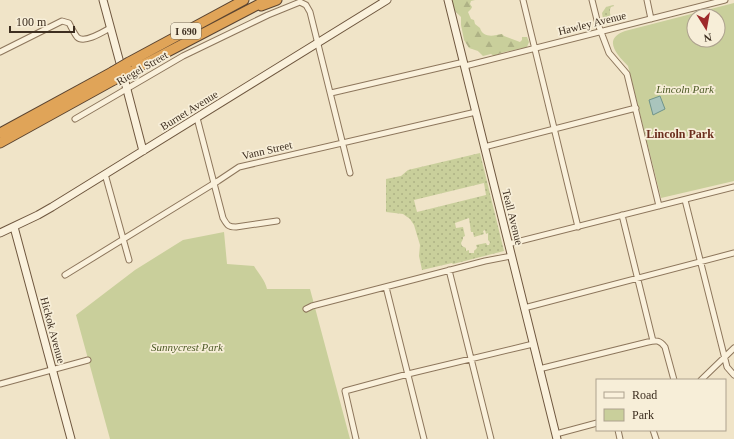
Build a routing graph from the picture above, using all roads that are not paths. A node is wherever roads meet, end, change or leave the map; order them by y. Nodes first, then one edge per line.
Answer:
1 (103, 0) edge
2 (244, 0) edge
3 (267, 0) edge
4 (277, 0) edge
5 (387, 0) edge
6 (448, 0) edge
7 (523, 0) edge
8 (592, 0) edge
9 (647, 0) edge
10 (725, 0) edge
11 (713, 1) edge
12 (241, 14) junction
13 (651, 19) junction
14 (110, 28) junction
15 (600, 31) junction
16 (318, 42) junction
17 (534, 48) junction
18 (0, 52) edge
19 (464, 64) junction
20 (127, 66) junction
21 (113, 76) junction
22 (126, 85) junction
23 (331, 93) junction
24 (636, 108) junction
25 (476, 112) junction
26 (197, 118) junction
27 (74, 119) dead end
28 (555, 130) junction
29 (0, 133) edge
30 (0, 143) edge
31 (343, 143) junction
32 (484, 147) junction
33 (143, 151) junction
34 (350, 173) dead end
35 (105, 174) junction
36 (214, 184) junction
37 (734, 187) edge
38 (685, 200) junction
39 (659, 206) junction
40 (622, 215) junction
41 (277, 221) dead end
42 (14, 227) junction
43 (578, 227) junction
44 (0, 233) edge
45 (123, 238) junction
46 (508, 244) junction
47 (734, 253) edge
48 (511, 256) junction
49 (129, 260) dead end
50 (701, 261) junction
51 (449, 270) junction
52 (65, 275) dead end
53 (637, 278) junction
54 (386, 287) junction
55 (524, 308) junction
56 (306, 309) dead end
57 (653, 341) junction
58 (533, 344) junction
59 (734, 348) edge
60 (724, 357) junction
61 (471, 358) junction
62 (88, 360) dead end
63 (539, 369) junction
64 (52, 370) junction
65 (408, 374) junction
66 (734, 375) edge
67 (674, 379) edge
68 (702, 379) edge
69 (0, 384) edge
70 (596, 423) edge
71 (556, 436) edge
72 (71, 439) edge
73 (356, 439) edge
74 (424, 439) edge
75 (491, 439) edge

1 - 14 street
2 - 20 highway, I 690
3 - 12 highway, I 690
4 - 12 highway
5 - 16 street, Burnet Avenue
6 - 19 street, Teall Avenue
7 - 17 street
8 - 15 street
9 - 13 street
10 - 11 street, Hawley Avenue
11 - 13 street, Hawley Avenue
12 - 20 highway, I 690
13 - 15 street, Hawley Avenue
14 - 18 street
14 - 20 street
15 - 17 street, Hawley Avenue
15 - 24 street
16 - 22 street, Riegel Street
16 - 23 street
16 - 26 street, Burnet Avenue
17 - 19 street, Hawley Avenue
17 - 28 street
19 - 23 street, Hawley Avenue
19 - 25 street, Teall Avenue
20 - 21 highway, I 690, bridge
21 - 29 highway, I 690
21 - 30 highway, I 690
22 - 27 street, Riegel Street
22 - 33 street
23 - 31 street
24 - 28 street
24 - 39 street
25 - 31 street, Vann Street
25 - 32 street, Teall Avenue
26 - 33 street, Burnet Avenue
26 - 36 street
28 - 32 street
28 - 43 street
31 - 34 street
31 - 36 street, Vann Street
32 - 46 street, Teall Avenue
33 - 35 street, Burnet Avenue
35 - 42 street, Burnet Avenue
35 - 45 street
36 - 41 street
36 - 45 street, Vann Street
37 - 38 street
38 - 39 street
38 - 50 street
39 - 40 street
40 - 43 street
40 - 53 street
42 - 44 street, Burnet Avenue
42 - 64 street, Hickok Avenue
43 - 46 street
45 - 49 street
45 - 52 street, Vann Street
46 - 48 street, Teall Avenue
47 - 50 street
48 - 51 street
48 - 55 street, Teall Avenue
50 - 53 street
50 - 60 street
51 - 54 street
51 - 61 street
53 - 55 street
53 - 57 street
54 - 56 street
54 - 65 street
55 - 58 street, Teall Avenue
57 - 63 street
57 - 67 street
58 - 61 street
58 - 63 street, Teall Avenue
59 - 60 street
60 - 66 street
60 - 68 street
61 - 65 street
61 - 75 street
62 - 64 street
63 - 71 street, Teall Avenue
64 - 69 street
64 - 72 street, Hickok Avenue
65 - 73 street
65 - 74 street
70 - 71 street

